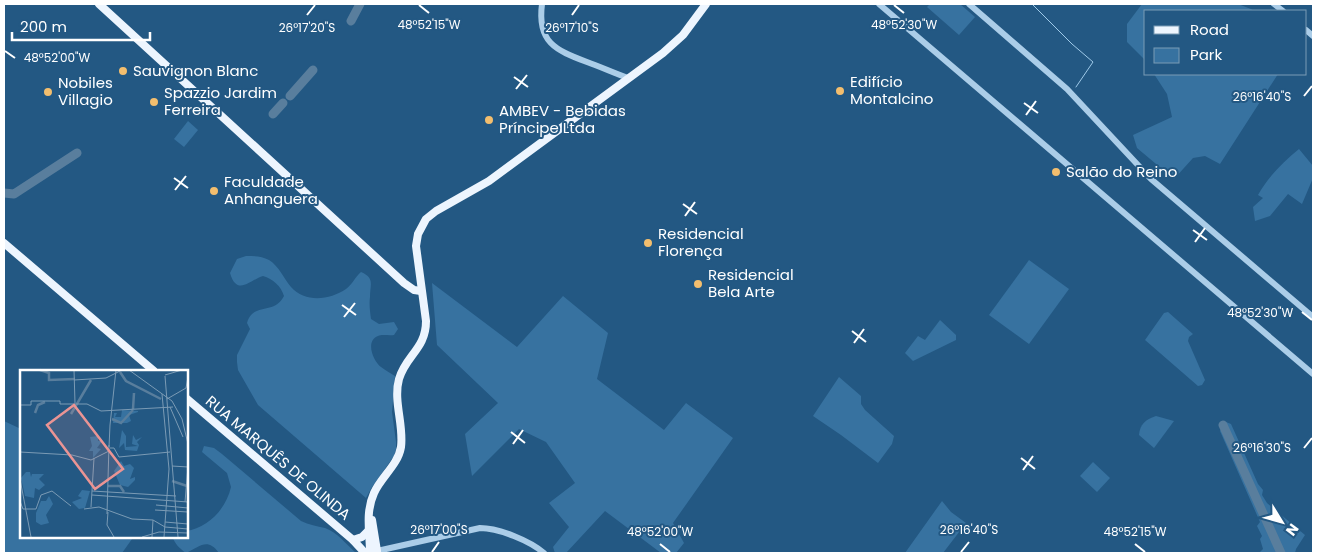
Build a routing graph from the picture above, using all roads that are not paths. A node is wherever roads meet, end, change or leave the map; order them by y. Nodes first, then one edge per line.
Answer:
1 (99, 4) edge
2 (542, 4) edge
3 (706, 4) edge
4 (879, 4) edge
5 (969, 4) edge
6 (628, 78) junction
7 (4, 243) edge
8 (421, 291) junction
9 (1313, 317) edge
10 (153, 370) edge
11 (1313, 374) edge
12 (188, 400) edge
13 (369, 506) junction
14 (368, 531) junction
15 (353, 540) junction
16 (389, 550) edge
17 (372, 552) edge
18 (544, 553) edge

1 - 8 main road
2 - 6 street
3 - 6 main road
4 - 11 street
5 - 9 street
6 - 8 main road
7 - 10 main road
8 - 13 main road
12 - 15 main road, RUA MARQUÊS DE OLINDA
13 - 14 main road
13 - 17 main road
14 - 15 main road
14 - 17 main road
15 - 17 main road, RUA MARQUÊS DE OLINDA
16 - 17 street
16 - 18 street

